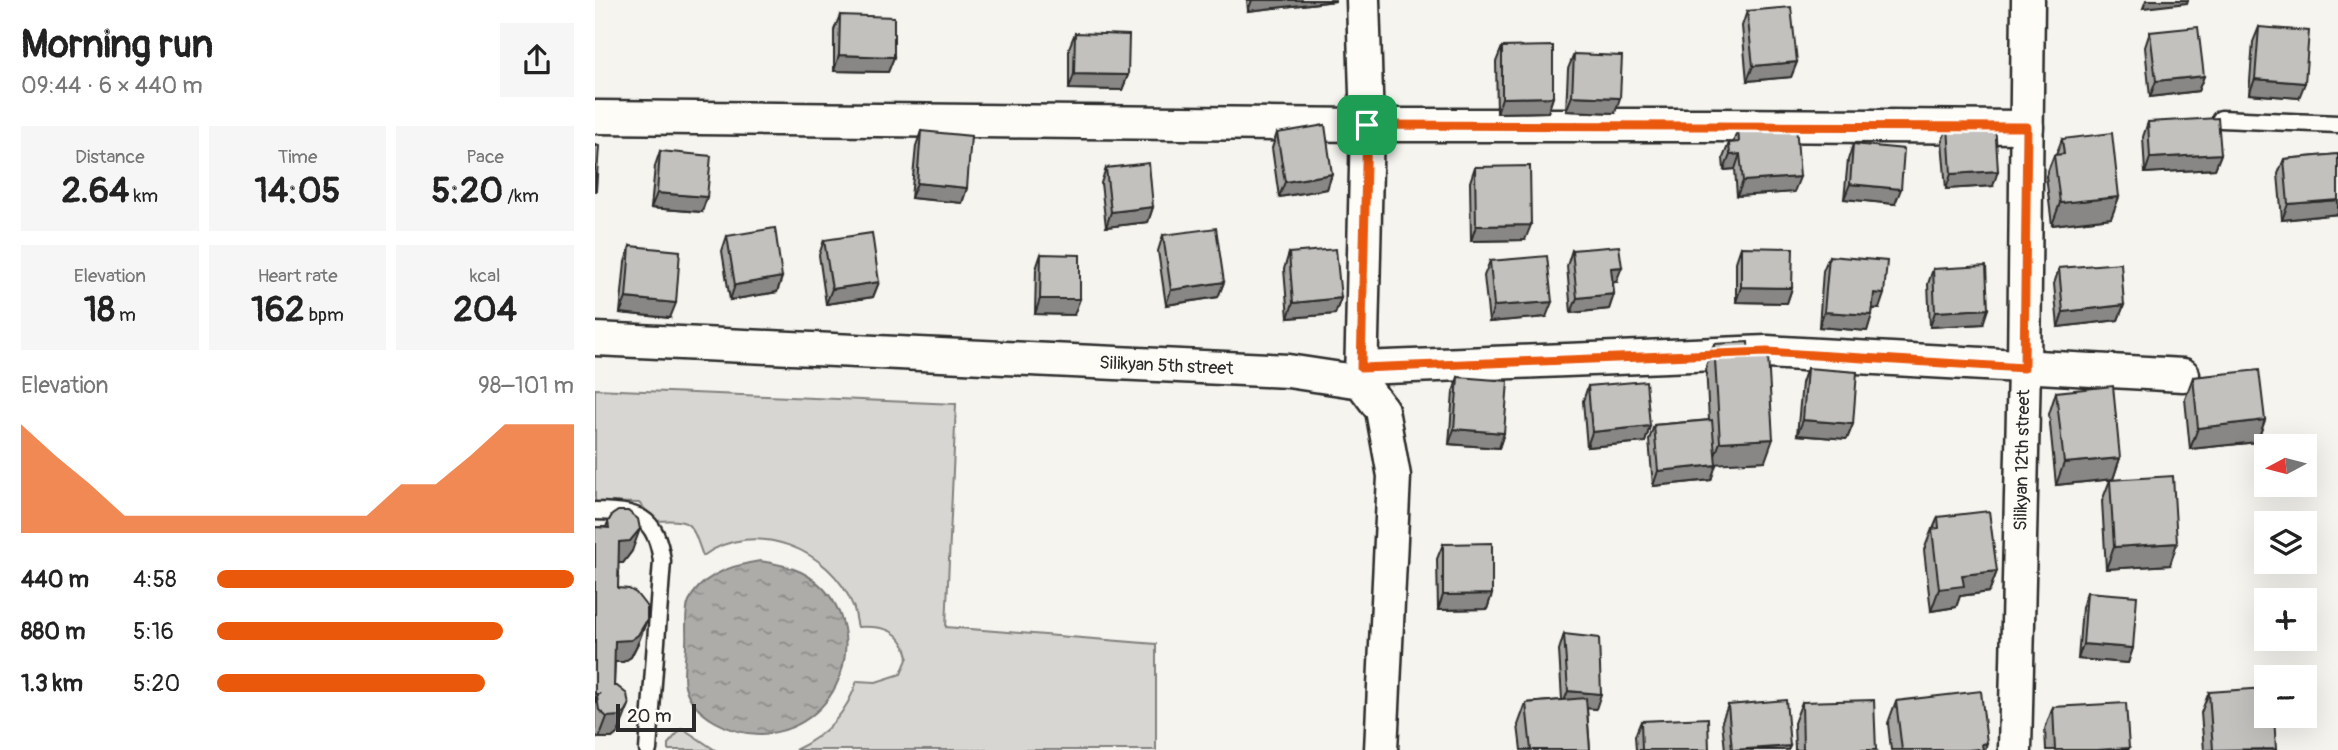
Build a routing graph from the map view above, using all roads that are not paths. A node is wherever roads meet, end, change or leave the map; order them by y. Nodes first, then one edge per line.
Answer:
1 (1363, 0) edge
2 (2028, 0) edge
3 (595, 117) edge
4 (2221, 119) edge
5 (2338, 124) edge
6 (1367, 125) junction
7 (2027, 127) junction
8 (595, 339) edge
9 (2024, 368) junction
10 (1361, 375) junction
11 (2183, 375) dead end
12 (595, 511) edge
13 (649, 750) edge
14 (1381, 750) edge
15 (2015, 750) edge

1 - 6 street
2 - 7 street, Silikyan 12th street
3 - 6 street
4 - 5 lane
6 - 7 street
6 - 10 street
7 - 9 street, Silikyan 12th street
8 - 10 street, Silikyan 5th street
9 - 10 street, Silikyan 5th street
9 - 11 street, Silikyan 5th street
9 - 15 street, Silikyan 12th street
10 - 14 street
12 - 13 lane

